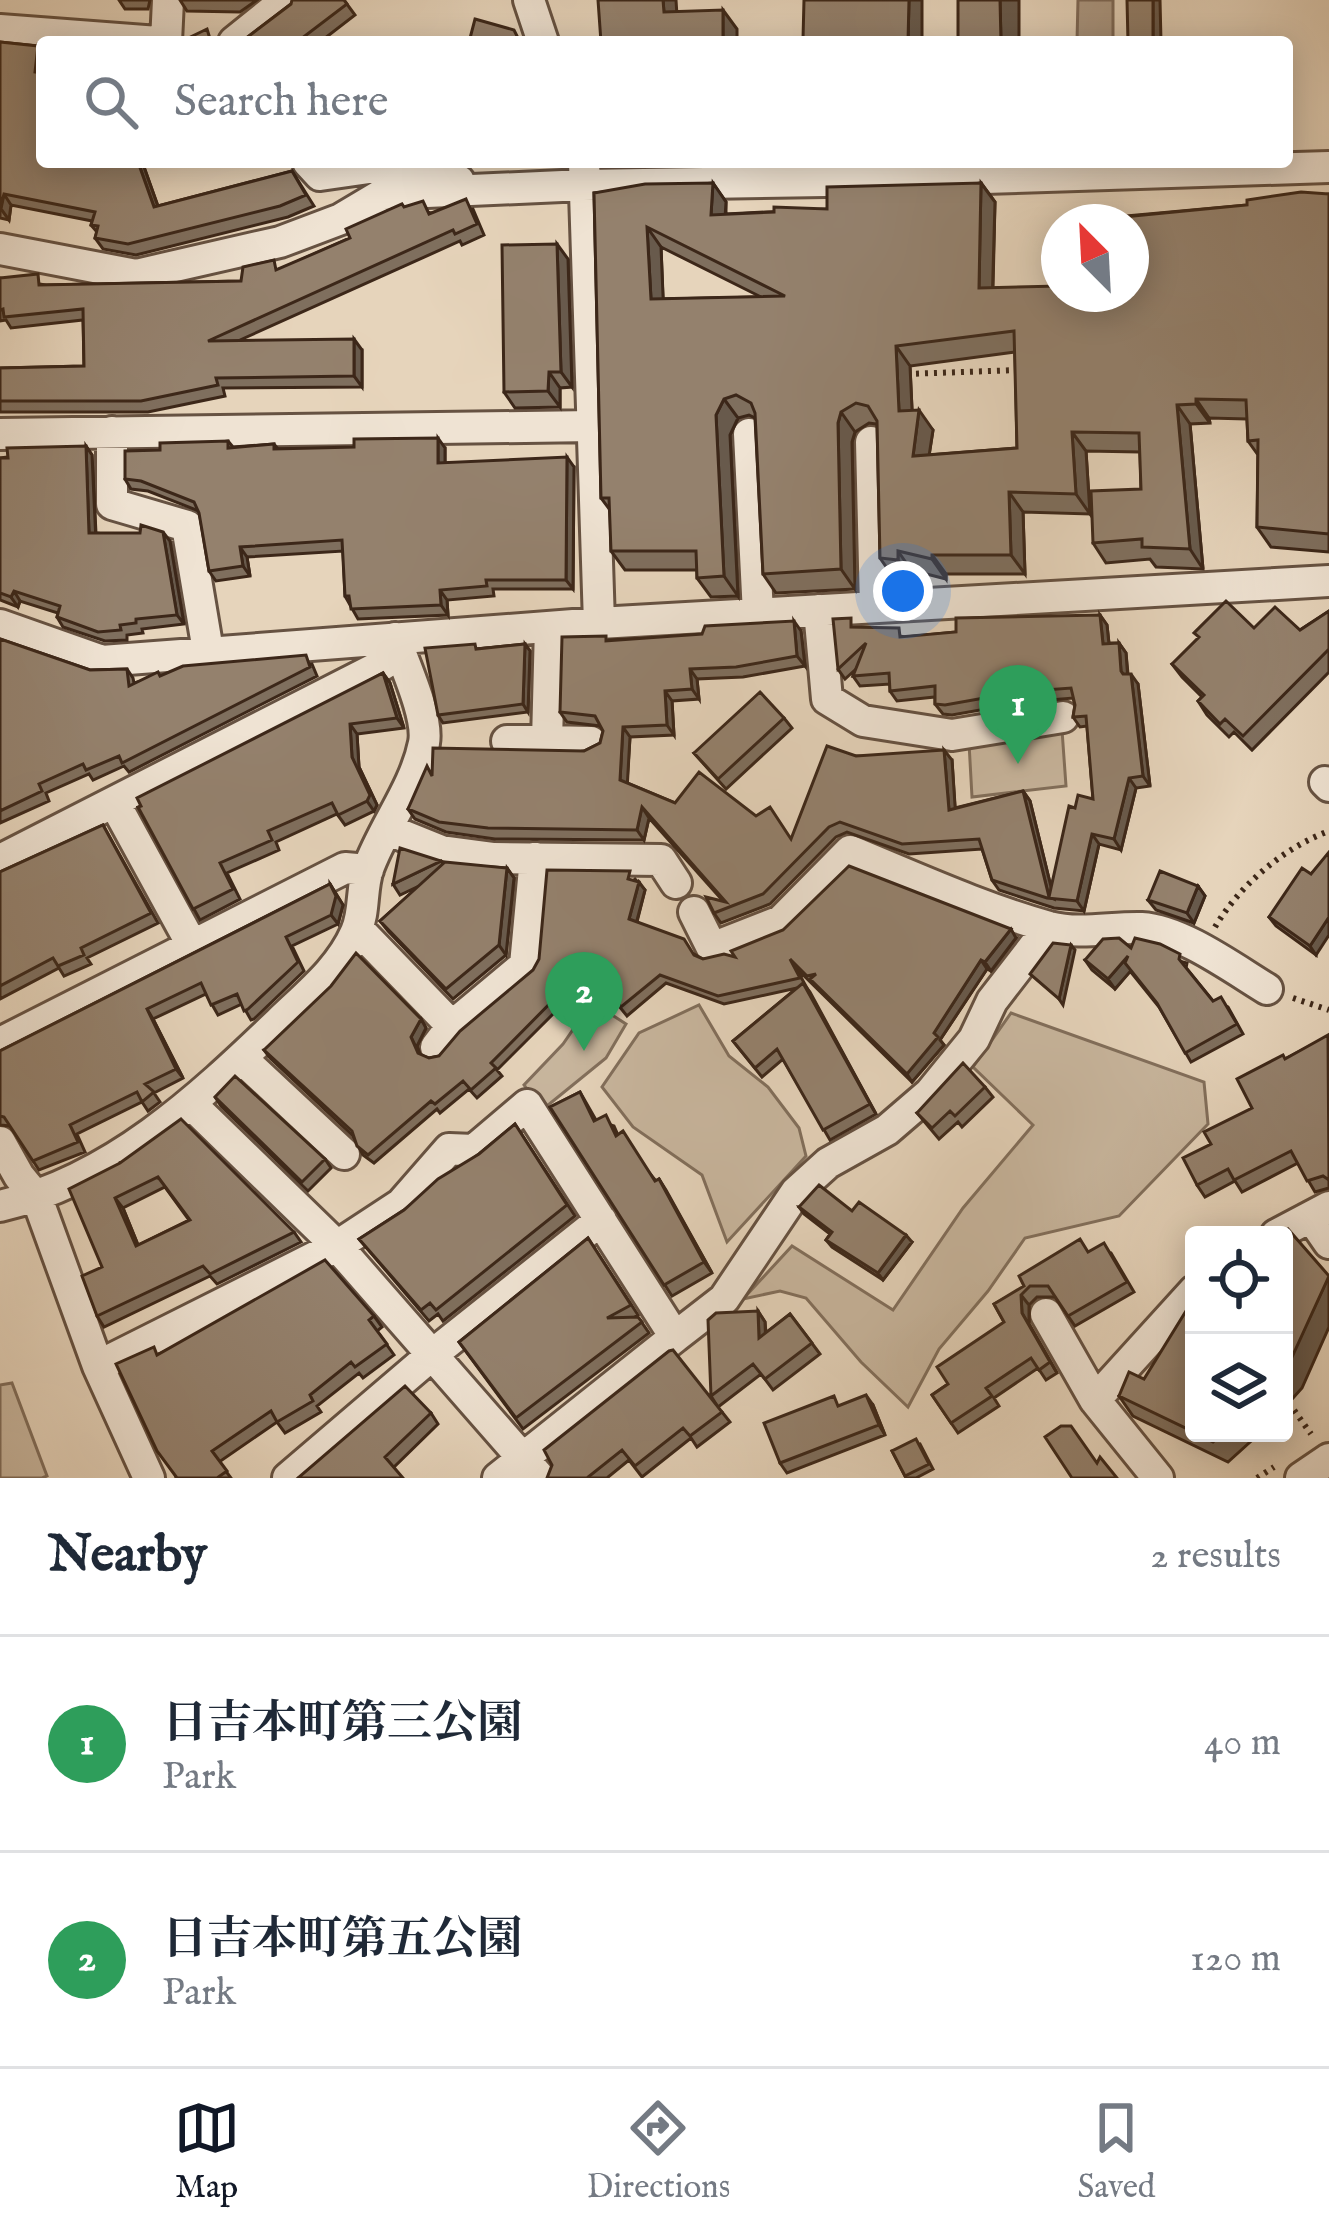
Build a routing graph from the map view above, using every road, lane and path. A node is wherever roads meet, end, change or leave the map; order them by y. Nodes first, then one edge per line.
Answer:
1 (168, 0) edge
2 (286, 0) edge
3 (529, 0) edge
4 (0, 30) edge
5 (43, 36) edge
6 (163, 36) edge
7 (241, 36) edge
8 (541, 36) edge
9 (1329, 166) edge
10 (1293, 167) edge
11 (314, 168) edge
12 (369, 168) edge
13 (395, 168) edge
14 (1271, 168) edge
15 (584, 173) edge
16 (494, 190) junction
17 (0, 249) edge
18 (1020, 370) edge
19 (901, 374) edge
20 (592, 426) junction
21 (112, 433) junction
22 (0, 434) edge
23 (749, 434) edge
24 (871, 442) edge
25 (1329, 580) edge
26 (875, 607) junction
27 (819, 610) junction
28 (758, 614) junction
29 (599, 623) junction
30 (0, 625) edge
31 (550, 627) junction
32 (395, 638) junction
33 (208, 651) junction
34 (1063, 717) dead end
35 (507, 741) dead end
36 (547, 741) junction
37 (591, 742) edge
38 (114, 802) junction
39 (389, 830) junction
40 (1329, 831) edge
41 (535, 858) junction
42 (0, 860) edge
43 (368, 870) junction
44 (676, 883) dead end
45 (694, 912) dead end
46 (1049, 926) junction
47 (358, 929) junction
48 (191, 944) junction
49 (1201, 950) junction
50 (1267, 989) dead end
51 (0, 1042) edge
52 (241, 1058) junction
53 (192, 1105) junction
54 (0, 1142) edge
55 (344, 1154) dead end
56 (37, 1198) junction
57 (0, 1206) edge
58 (601, 1220) junction
59 (1323, 1222) edge
60 (1293, 1230) edge
61 (337, 1246) junction
62 (1185, 1301) edge
63 (1046, 1314) dead end
64 (675, 1337) junction
65 (433, 1354) junction
66 (98, 1366) junction
67 (1095, 1400) junction
68 (1293, 1408) edge
69 (1322, 1449) edge
70 (531, 1467) edge
71 (149, 1478) edge
72 (288, 1478) edge
73 (498, 1478) edge
74 (1158, 1478) edge
75 (1301, 1478) edge

1 - 6 street
2 - 7 street
3 - 8 street
4 - 5 street
9 - 10 street
11 - 12 street
13 - 16 street
14 - 15 street
15 - 16 street
15 - 20 street
16 - 17 street
18 - 19 path
20 - 21 street
20 - 29 street
21 - 22 street
21 - 33 street
23 - 28 street
24 - 26 street
25 - 26 street
26 - 27 street
27 - 28 street
27 - 34 street
28 - 29 street
29 - 31 street
30 - 33 street
31 - 32 street
31 - 36 street
32 - 33 street
32 - 38 street
32 - 39 street
35 - 36 street
36 - 37 street
38 - 42 street
38 - 48 street
39 - 41 street
39 - 43 street
40 - 49 path
41 - 44 street
41 - 47 street
43 - 47 street
43 - 48 street
45 - 46 street
46 - 49 street
46 - 64 street
47 - 52 street
48 - 51 street
49 - 50 street
52 - 53 street
52 - 55 street
53 - 56 street
53 - 61 street
54 - 56 street
56 - 57 street
56 - 66 street
58 - 61 street
58 - 64 street
58 - 65 street
59 - 60 street
61 - 65 street
61 - 66 street
62 - 67 street
63 - 67 street
64 - 70 street
65 - 70 street
65 - 72 street
66 - 71 street
67 - 74 street
68 - 69 path
69 - 75 street
70 - 73 street

